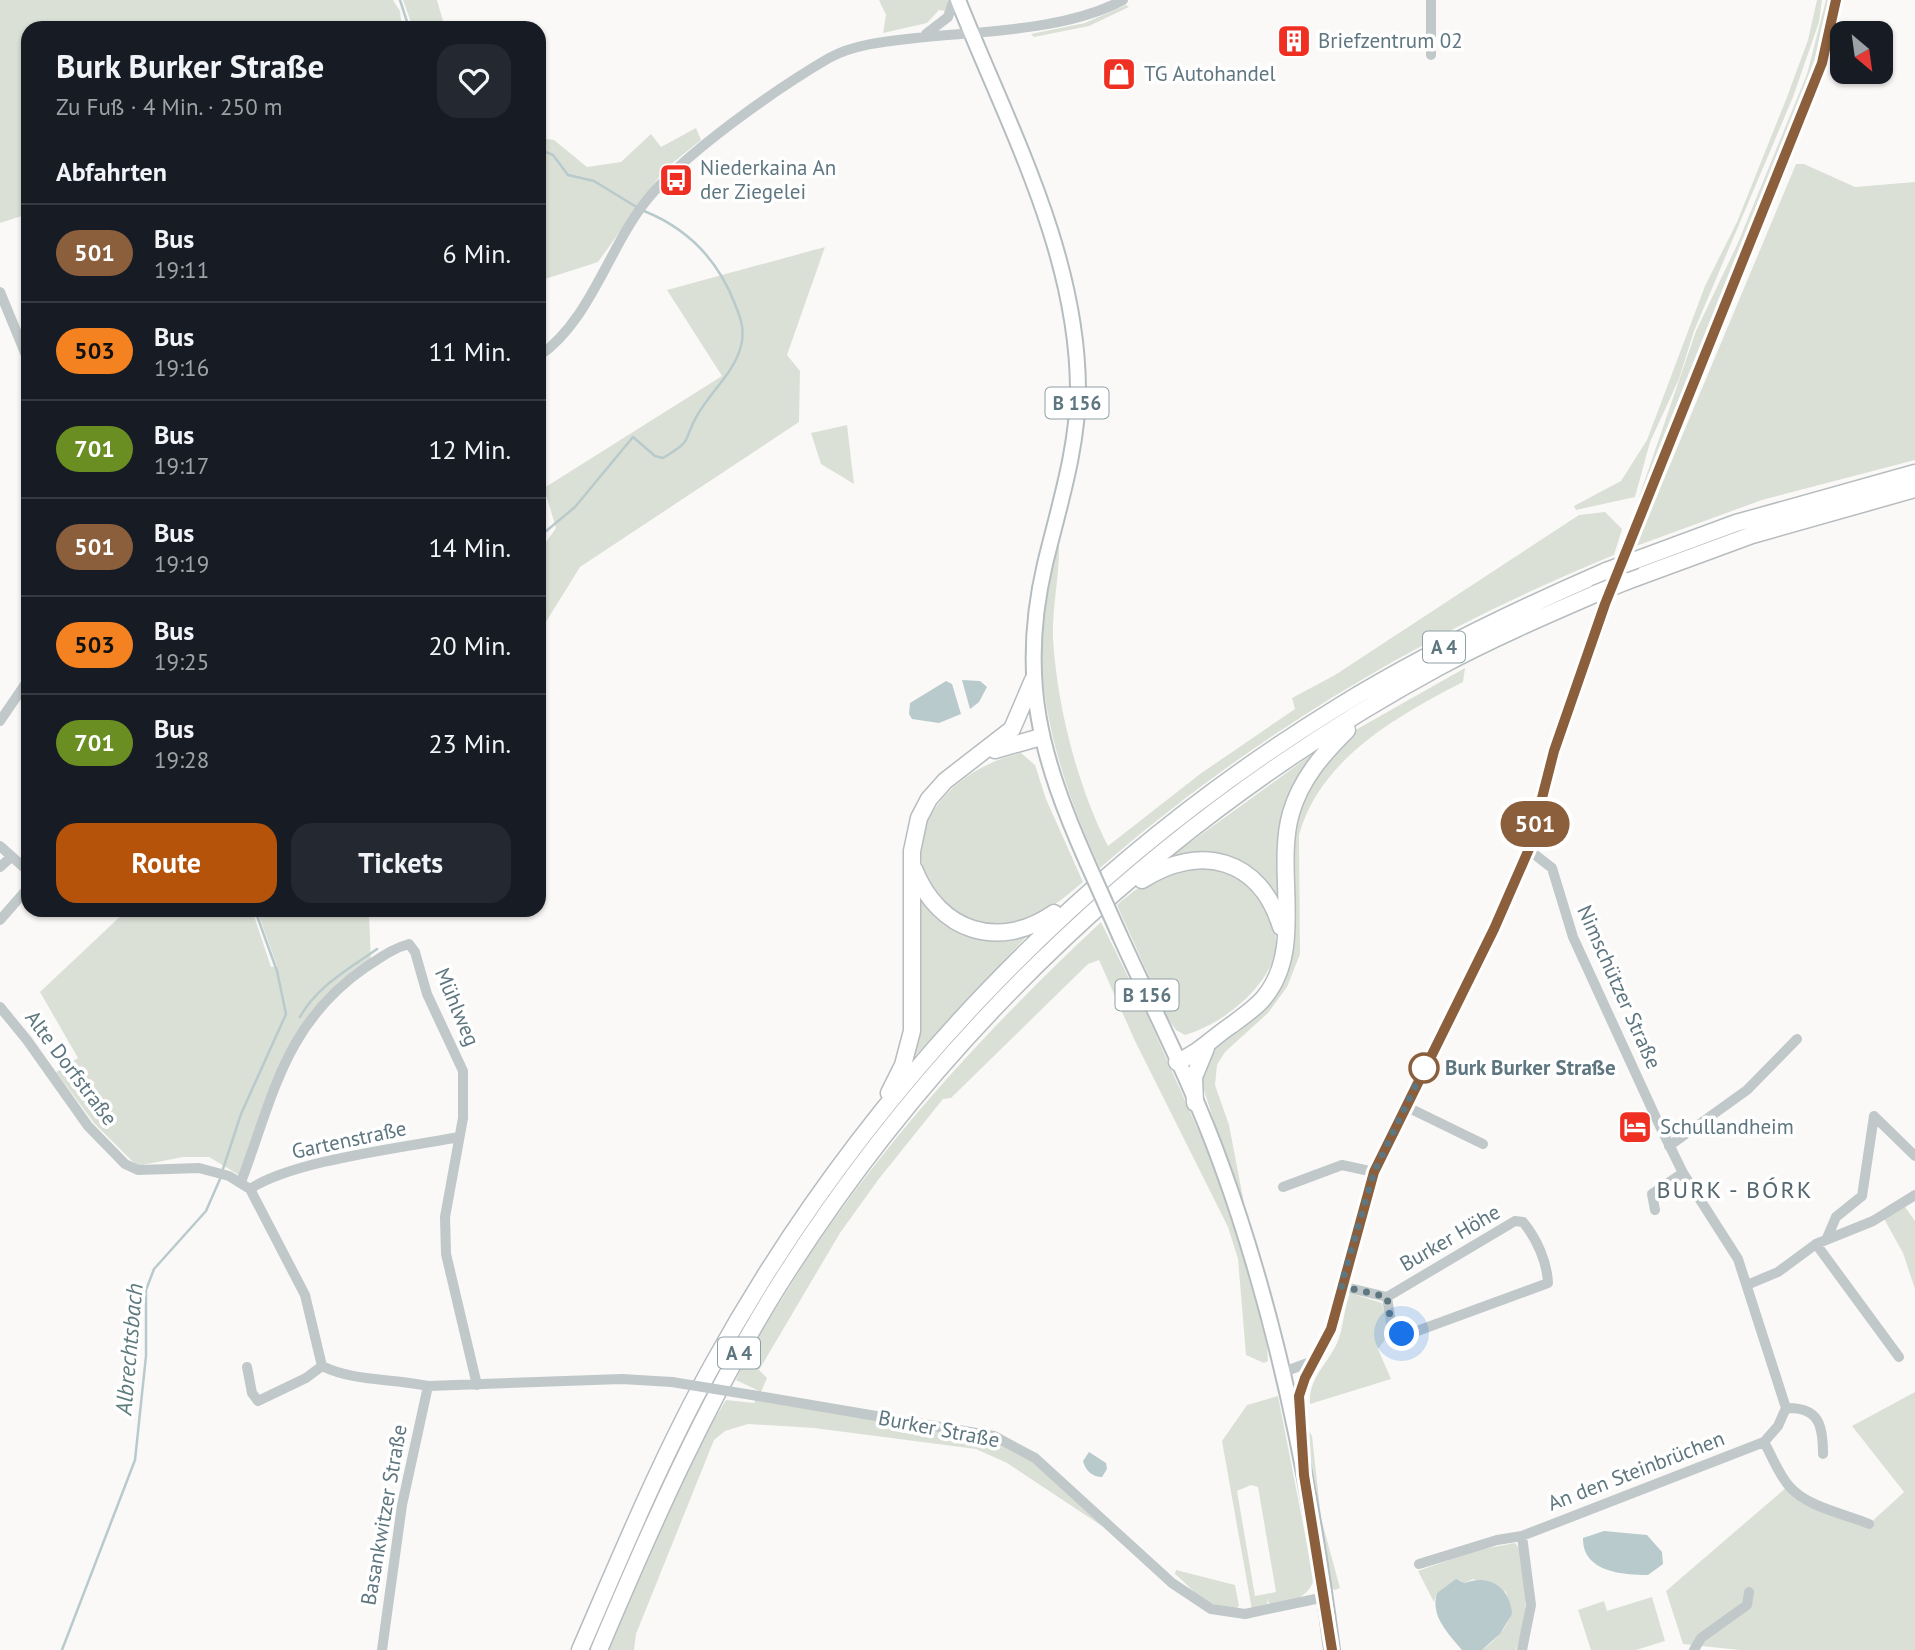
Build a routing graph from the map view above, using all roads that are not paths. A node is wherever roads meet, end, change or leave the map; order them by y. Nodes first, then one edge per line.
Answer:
1 (956, 0) edge
2 (1123, 0) edge
3 (1431, 0) edge
4 (1836, 0) edge
5 (971, 32) junction
6 (919, 38) junction
7 (1431, 55) dead end
8 (0, 292) edge
9 (21, 343) edge
10 (546, 350) edge
11 (1915, 473) edge
12 (1915, 489) edge
13 (1033, 680) junction
14 (21, 690) edge
15 (1371, 707) junction
16 (0, 721) edge
17 (1041, 737) junction
18 (980, 757) junction
19 (0, 846) edge
20 (1529, 849) junction
21 (11, 857) junction
22 (912, 862) junction
23 (21, 865) edge
24 (0, 867) edge
25 (1102, 880) junction
26 (21, 896) edge
27 (1091, 915) junction
28 (0, 920) edge
29 (1284, 936) junction
30 (0, 1007) edge
31 (1226, 1029) junction
32 (1797, 1039) dead end
33 (1208, 1046) junction
34 (1175, 1058) junction
35 (1195, 1103) junction
36 (1405, 1106) junction
37 (877, 1117) junction
38 (458, 1136) dead end
39 (1483, 1144) dead end
40 (1670, 1146) junction
41 (1915, 1157) edge
42 (1374, 1172) junction
43 (1683, 1173) junction
44 (246, 1185) junction
45 (1283, 1187) dead end
46 (1915, 1195) edge
47 (1655, 1210) dead end
48 (1827, 1238) junction
49 (1816, 1244) junction
50 (1746, 1284) junction
51 (1341, 1286) junction
52 (1387, 1297) junction
53 (1899, 1357) dead end
54 (1315, 1360) junction
55 (322, 1366) junction
56 (247, 1367) dead end
57 (1282, 1373) junction
58 (477, 1385) junction
59 (428, 1386) junction
60 (1786, 1408) junction
61 (1764, 1442) junction
62 (1823, 1454) dead end
63 (1304, 1475) junction
64 (1869, 1524) dead end
65 (1522, 1536) junction
66 (1419, 1564) dead end
67 (1749, 1592) dead end
68 (1325, 1597) junction
69 (382, 1650) edge
70 (580, 1650) edge
71 (599, 1650) edge
72 (1332, 1650) edge
73 (1522, 1650) edge
74 (1694, 1650) edge

1 - 5 main road, B 156
1 - 6 street
2 - 5 street
3 - 7 street
4 - 20 street
5 - 6 street
5 - 13 main road, B 156
6 - 10 street
8 - 9 street
11 - 25 highway, A 4, bridge
12 - 15 highway, A 4, bridge
13 - 17 main road, B 156
13 - 18 highway
14 - 16 street
15 - 27 highway, A 4
15 - 29 highway
17 - 18 highway
17 - 34 main road, B 156, bridge
18 - 22 highway
19 - 21 street
20 - 36 street
20 - 40 street, Nimschützer Straße
21 - 23 street
21 - 24 street
22 - 25 highway
22 - 37 highway
25 - 37 highway, A 4
26 - 28 street
27 - 29 highway
27 - 71 highway, A 4
29 - 31 highway
30 - 44 street, Alte Dorfstraße
31 - 33 highway
31 - 34 highway
32 - 40 street
33 - 34 highway
33 - 35 highway
34 - 35 main road, B 156
35 - 57 main road, B 156
36 - 39 street
36 - 42 street
37 - 70 highway, A 4
38 - 44 street, Gartenstraße
40 - 43 street, Nimschützer Straße
41 - 48 street
42 - 45 street
42 - 51 street
43 - 47 street
43 - 50 street, Nimschützer Straße
44 - 55 street
44 - 58 street, Mühlweg
46 - 48 street
48 - 49 street
49 - 50 street
49 - 53 street
50 - 60 street, Nimschützer Straße
51 - 52 street, Burker Höhe
51 - 54 street
52 - 52 street, Burker Höhe
54 - 57 street
54 - 63 street
55 - 56 street
55 - 59 street
57 - 63 main road, B 156
58 - 59 street
58 - 68 street, Burker Straße, bridge
59 - 69 street, Basankwitzer Straße
60 - 61 street
60 - 62 street
61 - 64 street
61 - 65 street, An den Steinbrüchen
63 - 68 main road, B 156
65 - 66 street, An den Steinbrüchen
65 - 73 street
67 - 74 street
68 - 72 main road, B 156

